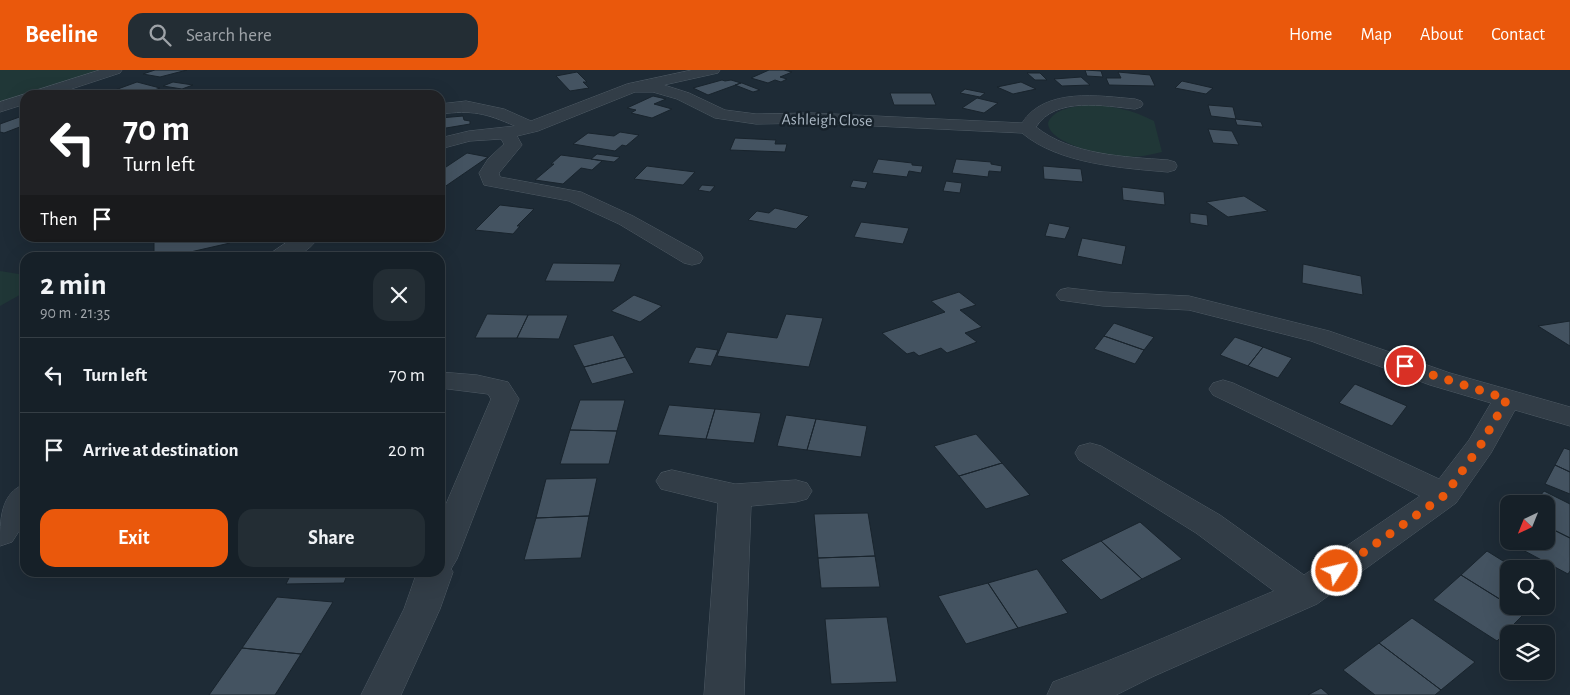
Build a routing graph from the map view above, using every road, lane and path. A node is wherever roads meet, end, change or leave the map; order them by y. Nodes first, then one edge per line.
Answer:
1 (115, 70) edge
2 (713, 70) edge
3 (627, 81) junction
4 (53, 90) edge
5 (20, 101) edge
6 (1135, 104) dead end
7 (0, 107) edge
8 (445, 108) edge
9 (532, 126) junction
10 (1028, 128) junction
11 (508, 133) junction
12 (445, 143) edge
13 (1168, 166) dead end
14 (301, 242) edge
15 (287, 252) edge
16 (692, 258) dead end
17 (1068, 295) dead end
18 (445, 380) edge
19 (1223, 389) dead end
20 (1507, 399) junction
21 (1570, 417) edge
22 (1090, 453) dead end
23 (672, 481) dead end
24 (796, 491) dead end
25 (1445, 495) junction
26 (735, 496) junction
27 (20, 503) edge
28 (0, 533) edge
29 (445, 546) edge
30 (433, 577) edge
31 (1304, 594) junction
32 (381, 695) edge
33 (724, 695) edge
34 (1067, 695) edge

1 - 4 street
2 - 3 street
3 - 9 street
3 - 10 street, Ashleigh Close
5 - 7 street
6 - 10 street
8 - 9 street
9 - 11 street
10 - 13 street
11 - 12 street
11 - 16 street
14 - 15 street
17 - 20 street
18 - 29 street
19 - 25 street
20 - 21 street
20 - 25 street
22 - 31 street
23 - 26 street
24 - 26 street
25 - 31 street
26 - 33 street
27 - 28 street
30 - 32 street
31 - 34 street

